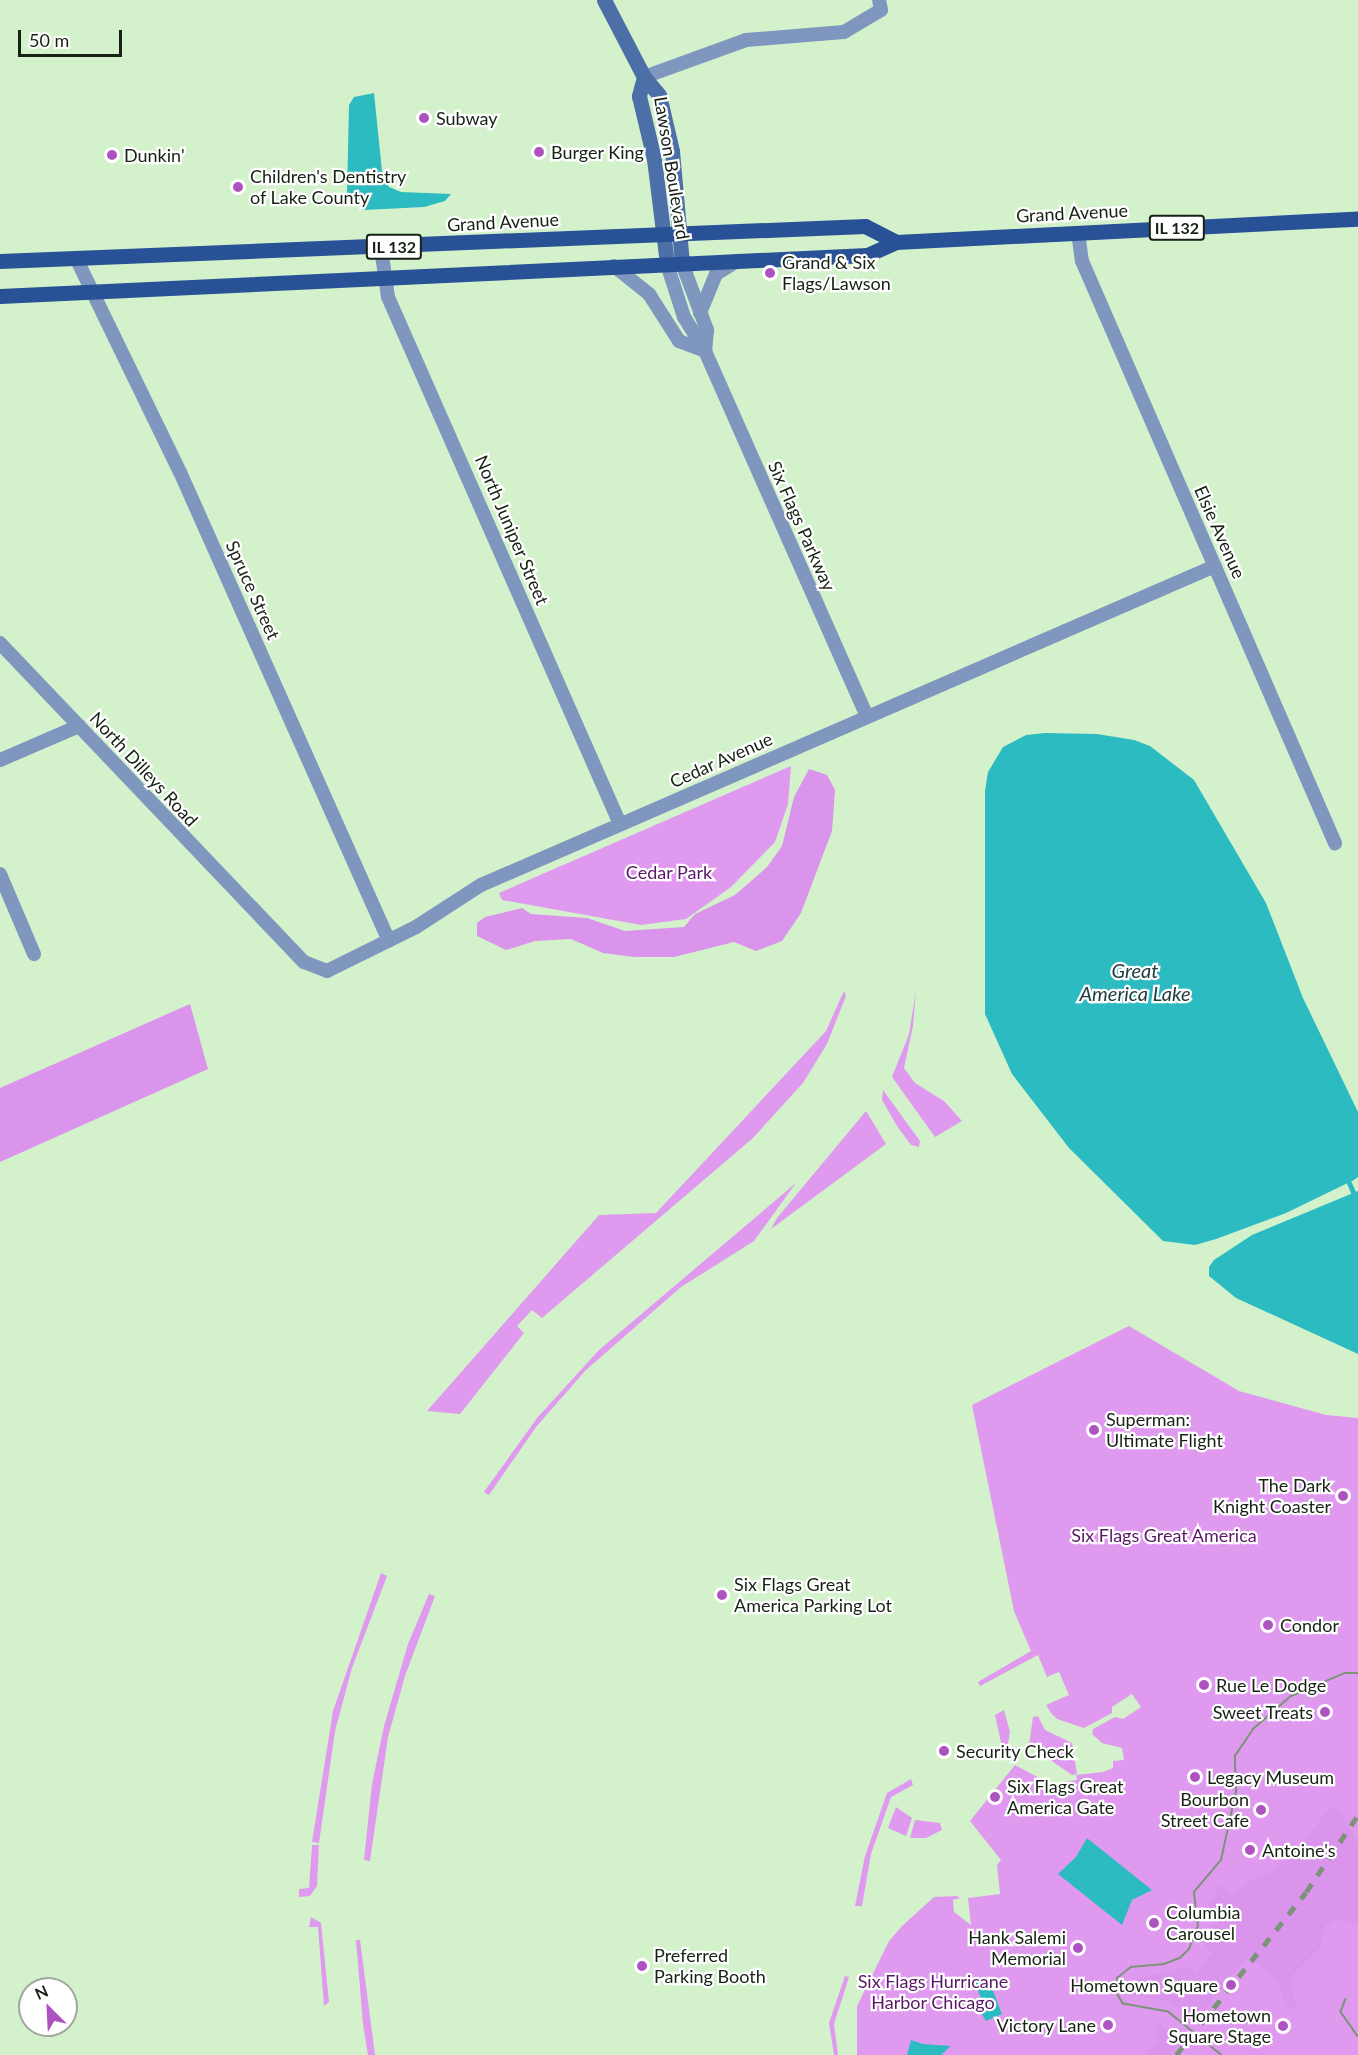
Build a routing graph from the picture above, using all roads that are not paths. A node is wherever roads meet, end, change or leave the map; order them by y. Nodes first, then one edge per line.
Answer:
1 (604, 0) edge
2 (880, 5) edge
3 (644, 78) junction
4 (1358, 219) edge
5 (679, 233) junction
6 (1078, 233) junction
7 (662, 234) junction
8 (896, 242) junction
9 (381, 248) junction
10 (76, 258) junction
11 (0, 261) edge
12 (738, 261) junction
13 (675, 263) junction
14 (614, 266) junction
15 (384, 279) junction
16 (93, 291) junction
17 (0, 296) edge
18 (700, 313) junction
19 (705, 351) junction
20 (1215, 566) junction
21 (0, 643) edge
22 (867, 717) junction
23 (79, 726) junction
24 (0, 760) edge
25 (620, 824) junction
26 (1335, 843) dead end
27 (0, 874) edge
28 (263, 920) joint
29 (389, 941) junction
30 (34, 954) dead end

1 - 3 street, Lawson Boulevard
2 - 3 street
3 - 5 street, Lawson Boulevard
3 - 7 street, Lawson Boulevard
4 - 6 main road, Grand Avenue / IL 132
5 - 7 main road, Grand Avenue / IL 132
5 - 8 main road, Grand Avenue / IL 132
5 - 13 street, Lawson Boulevard
6 - 8 main road, Grand Avenue / IL 132
6 - 20 street, Elsie Avenue
7 - 9 main road, Grand Avenue / IL 132
7 - 13 street, Lawson Boulevard
8 - 12 main road, Grand Avenue / IL 132
9 - 10 main road, Grand Avenue / IL 132
9 - 15 street, North Juniper Street
10 - 11 main road, Grand Avenue / IL 132
10 - 16 street, Spruce Street
12 - 13 main road, Grand Avenue / IL 132
12 - 18 street
13 - 14 main road, Grand Avenue / IL 132
13 - 18 street, Six Flags Parkway
13 - 19 street, Six Flags Parkway
14 - 15 main road, Grand Avenue / IL 132
14 - 19 street
15 - 16 main road, Grand Avenue / IL 132
15 - 25 street, North Juniper Street
16 - 17 main road, Grand Avenue / IL 132
16 - 29 street, Spruce Street
18 - 19 street, Six Flags Parkway
19 - 22 street, Six Flags Parkway
20 - 22 street, Cedar Avenue
20 - 26 street, Elsie Avenue
21 - 23 street, North Dilleys Road
22 - 25 street, Cedar Avenue
23 - 24 street
23 - 28 street, North Dilleys Road
25 - 29 street, Cedar Avenue
27 - 30 street
28 - 29 street, Cedar Avenue

